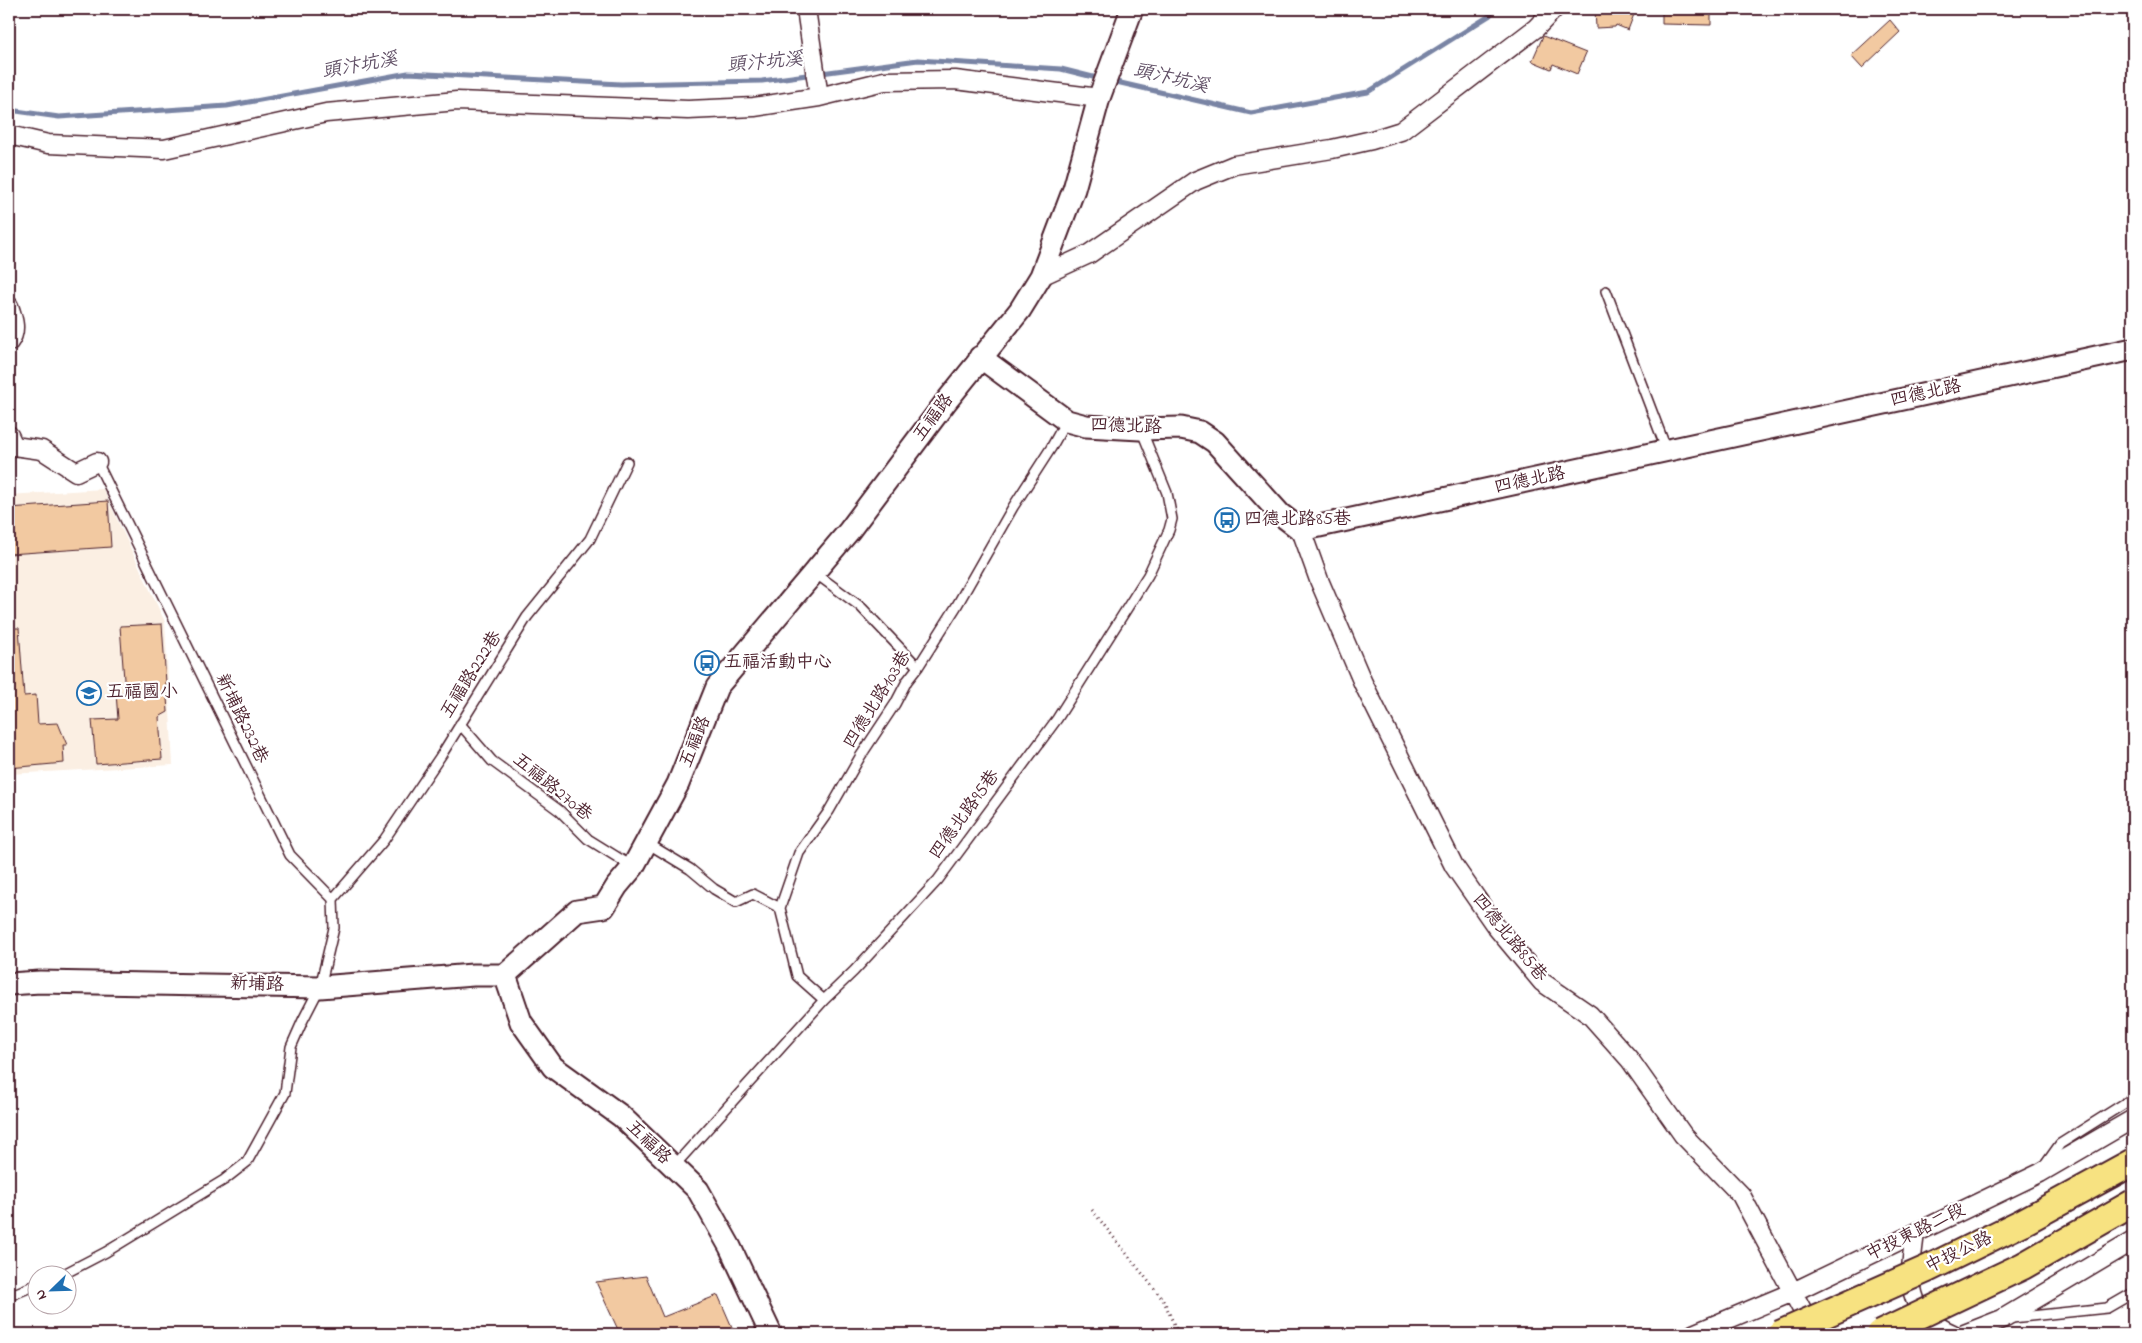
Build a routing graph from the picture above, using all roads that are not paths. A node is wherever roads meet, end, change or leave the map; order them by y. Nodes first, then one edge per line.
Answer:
1 (806, 9) edge
2 (1132, 9) edge
3 (1554, 9) edge
4 (819, 97) junction
5 (1099, 98) junction
6 (9, 136) edge
7 (1041, 276) junction
8 (1606, 291) dead end
9 (9, 306) edge
10 (9, 342) edge
11 (2133, 349) edge
12 (980, 357) junction
13 (1067, 421) junction
14 (1140, 429) junction
15 (9, 435) edge
16 (1667, 451) junction
17 (97, 462) joint
18 (627, 462) dead end
19 (1301, 530) junction
20 (815, 573) junction
21 (918, 667) junction
22 (460, 724) junction
23 (646, 843) junction
24 (633, 867) junction
25 (333, 899) junction
26 (780, 908) junction
27 (505, 975) junction
28 (9, 984) edge
29 (320, 987) junction
30 (824, 1000) junction
31 (2133, 1098) edge
32 (2133, 1119) edge
33 (2133, 1162) edge
34 (673, 1167) junction
35 (2040, 1172) junction
36 (2133, 1203) edge
37 (1915, 1233) junction
38 (2133, 1241) edge
39 (78, 1267) edge
40 (28, 1288) edge
41 (1793, 1292) junction
42 (2133, 1293) edge
43 (9, 1296) edge
44 (2002, 1319) junction
45 (771, 1334) edge
46 (1694, 1334) edge
47 (1780, 1334) edge
48 (1815, 1334) edge
49 (1880, 1334) edge
50 (1953, 1334) edge
51 (1964, 1334) edge

1 - 4 street
2 - 5 street, 五福路
3 - 7 street
4 - 5 street
4 - 6 street
5 - 7 street, 五福路
7 - 12 street, 五福路
8 - 16 lane
9 - 10 street
11 - 16 street, 四德北路
12 - 13 street, 四德北路
12 - 20 street, 五福路
13 - 14 street, 四德北路
13 - 21 lane, 四德北路103巷
14 - 19 street, 四德北路
14 - 30 lane, 四德北路95巷
15 - 17 street
16 - 19 street, 四德北路
17 - 25 lane, 新埔路232巷
18 - 22 lane, 五福路222巷
19 - 41 street, 四德北路85巷
20 - 21 lane
20 - 23 street, 五福路
21 - 26 lane, 四德北路103巷
22 - 24 lane, 五福路270巷
22 - 25 lane, 五福路222巷
23 - 24 street, 五福路
23 - 26 lane
24 - 27 street, 五福路
25 - 29 lane
26 - 30 lane
27 - 29 street, 新埔路
27 - 34 street, 五福路
28 - 29 street, 新埔路
29 - 39 lane
30 - 34 lane, 四德北路95巷
31 - 35 lane
32 - 35 street, 中投東路二段
33 - 47 main road, 中投公路, bridge
34 - 45 street, 五福路
35 - 37 street, 中投東路二段
36 - 49 main road, bridge
37 - 41 street, 中投東路二段
37 - 50 street
38 - 44 street
40 - 43 lane
41 - 46 street, 中投東路二段
41 - 48 street, 四德北路85巷
42 - 44 lane
44 - 51 street

